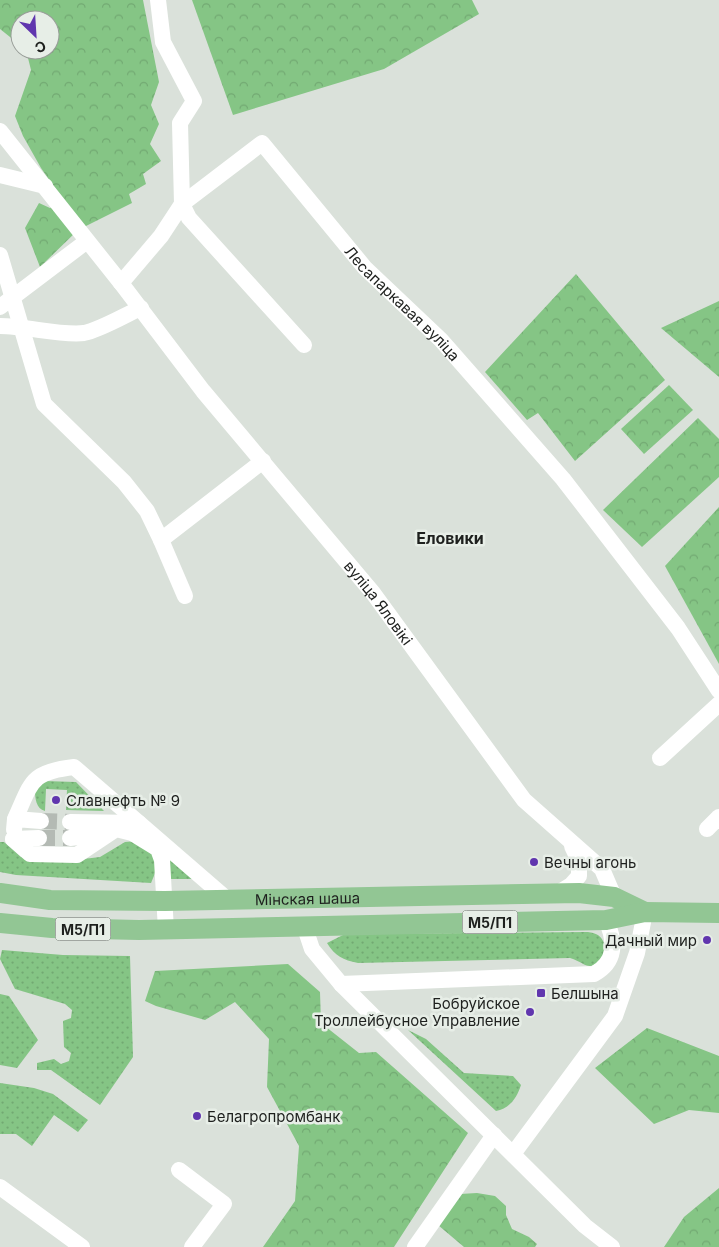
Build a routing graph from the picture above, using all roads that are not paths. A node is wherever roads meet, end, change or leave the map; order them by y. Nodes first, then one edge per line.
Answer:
1 (158, 0) edge
2 (0, 131) edge
3 (0, 175) edge
4 (45, 186) junction
5 (182, 204) junction
6 (87, 240) junction
7 (0, 255) edge
8 (122, 283) junction
9 (6, 302) edge
10 (141, 308) junction
11 (0, 326) edge
12 (22, 326) junction
13 (304, 345) dead end
14 (263, 462) junction
15 (161, 540) junction
16 (185, 596) dead end
17 (719, 691) edge
18 (719, 704) edge
19 (660, 758) dead end
20 (719, 817) edge
21 (15, 820) junction
22 (41, 821) tunnel mouth
23 (139, 824) junction
24 (707, 829) dead end
25 (70, 830) tunnel mouth
26 (39, 838) tunnel mouth
27 (13, 839) junction
28 (571, 844) junction
29 (0, 893) edge
30 (558, 893) junction
31 (374, 897) junction
32 (614, 897) junction
33 (317, 898) junction
34 (228, 900) junction
35 (165, 901) junction
36 (645, 912) junction
37 (719, 913) edge
38 (606, 920) junction
39 (0, 923) edge
40 (374, 924) junction
41 (310, 925) junction
42 (166, 930) junction
43 (342, 984) junction
44 (494, 1135) junction
45 (513, 1154) junction
46 (179, 1170) dead end
47 (0, 1187) edge
48 (82, 1247) edge
49 (192, 1247) edge
50 (415, 1247) edge
51 (612, 1247) edge

1 - 5 street
2 - 4 street, вуліца Яловікі
3 - 4 street
4 - 6 street, вуліца Яловікі
5 - 8 street
5 - 13 street
5 - 17 street, Лесапаркавая вуліца
6 - 8 street, вуліца Яловікі
6 - 9 street
7 - 9 street
8 - 10 street, вуліца Яловікі
9 - 12 street
10 - 12 street
10 - 14 street, вуліца Яловікі
11 - 12 street
12 - 15 street
14 - 15 street
14 - 28 street, вуліца Яловікі
15 - 16 street
18 - 19 street
20 - 24 street
21 - 22 street
21 - 23 street
21 - 27 street
23 - 25 street
23 - 34 street
26 - 27 street
27 - 35 street
28 - 30 street
28 - 32 street, вуліца Яловікі
29 - 35 main road, Мінская шаша / М5/П1
30 - 31 main road, Мінская шаша / М5/П1
30 - 32 main road, Мінская шаша / М5/П1
31 - 33 main road, Мінская шаша / М5/П1
31 - 40 main road
32 - 36 main road, М5/П1
32 - 38 main road
33 - 34 main road, Мінская шаша / М5/П1
33 - 41 main road
34 - 35 main road, Мінская шаша / М5/П1
35 - 42 street
36 - 37 main road, М5/П1
36 - 38 main road, М5/П1
36 - 45 street
38 - 40 main road, Мінская шаша / М5/П1
38 - 43 street
39 - 42 main road, Мінская шаша / М5/П1
40 - 41 main road, Мінская шаша / М5/П1
41 - 42 main road, Мінская шаша / М5/П1
41 - 43 street, Мінская шаша
43 - 44 street, Мінская шаша
44 - 45 street, Мінская шаша
44 - 50 street
45 - 51 street, Мінская шаша
46 - 49 street
47 - 48 street

